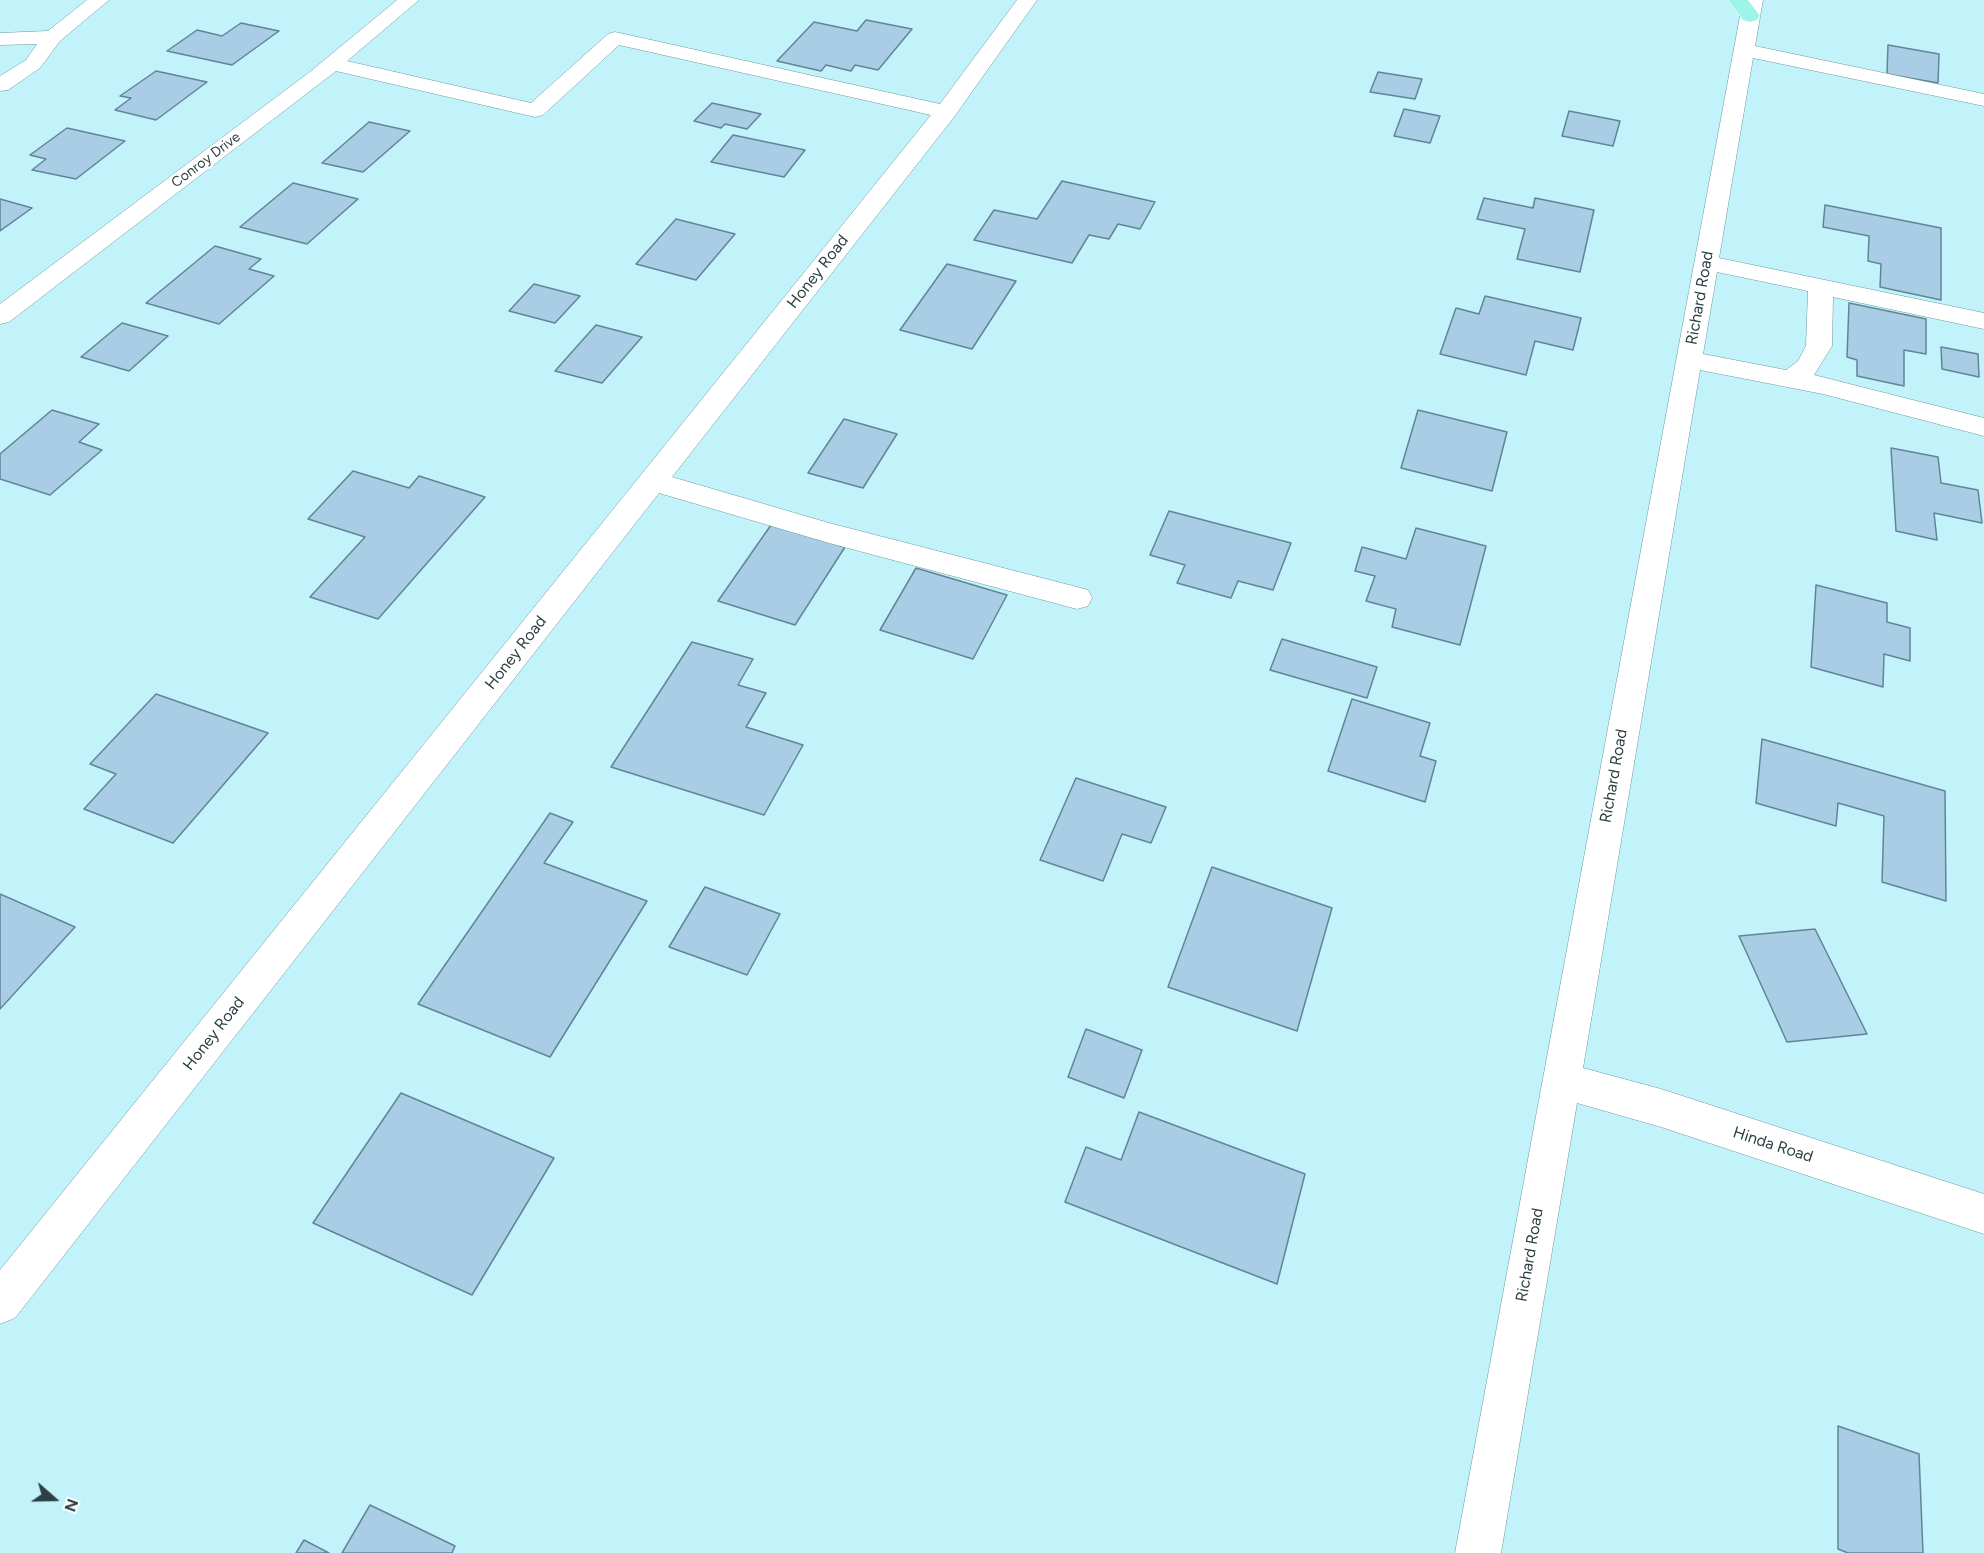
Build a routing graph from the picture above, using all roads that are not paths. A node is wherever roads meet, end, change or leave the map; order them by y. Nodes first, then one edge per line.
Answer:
1 (99, 0) edge
2 (410, 0) edge
3 (1027, 0) edge
4 (1747, 5) edge
5 (53, 37) junction
6 (0, 39) edge
7 (1744, 50) junction
8 (332, 64) junction
9 (0, 85) edge
10 (1984, 100) edge
11 (946, 112) junction
12 (1706, 262) junction
13 (1821, 286) junction
14 (0, 316) edge
15 (1984, 321) edge
16 (1689, 360) junction
17 (1791, 379) junction
18 (1984, 427) edge
19 (652, 481) junction
20 (1077, 598) dead end
21 (1560, 1080) junction
22 (1984, 1214) edge
23 (0, 1303) edge
24 (1478, 1553) edge

1 - 5 street
2 - 8 street, Conroy Drive
3 - 11 street, Honey Road
4 - 7 street, Richard Road
5 - 6 street
5 - 9 street
7 - 10 street
7 - 12 street, Richard Road
8 - 11 street
8 - 14 street, Conroy Drive
11 - 19 street, Honey Road
12 - 13 street
12 - 16 street, Richard Road
13 - 15 street
13 - 17 street
16 - 17 street
16 - 21 street, Richard Road
17 - 18 street
19 - 20 street
19 - 23 street, Honey Road
21 - 22 street, Hinda Road
21 - 24 street, Richard Road

